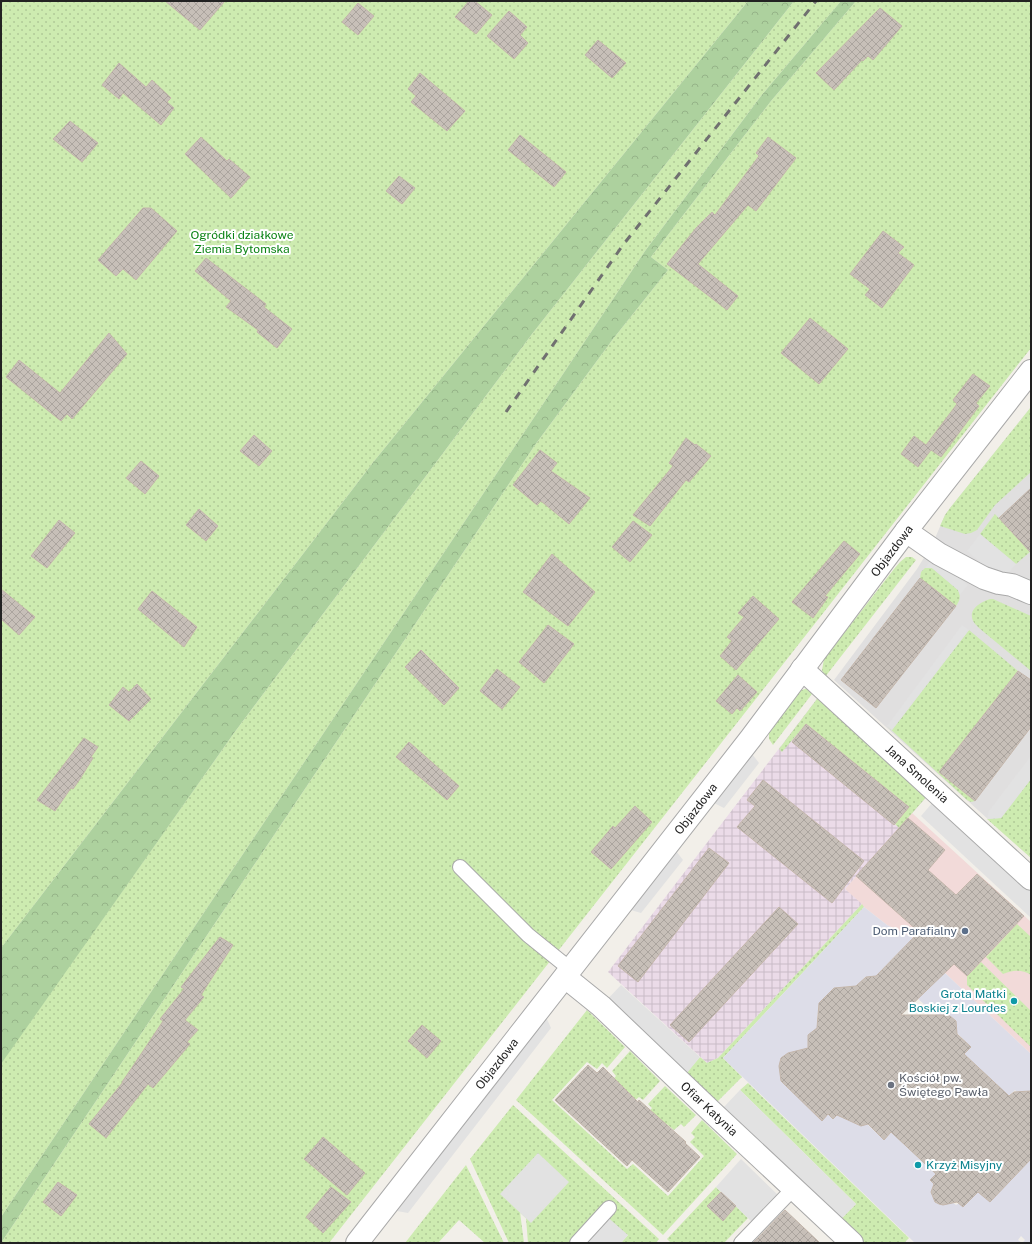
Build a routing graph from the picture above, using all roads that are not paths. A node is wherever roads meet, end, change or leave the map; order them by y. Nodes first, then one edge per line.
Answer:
1 (1031, 371) edge
2 (906, 531) junction
3 (1031, 593) edge
4 (802, 669) junction
5 (460, 867) dead end
6 (1031, 879) edge
7 (568, 973) junction
8 (794, 1188) junction
9 (609, 1208) dead end
10 (357, 1243) edge
11 (578, 1243) edge
12 (741, 1243) edge
13 (852, 1243) edge

1 - 2 street, Objazdowa
2 - 3 street
2 - 4 street, Objazdowa
4 - 6 street, Jana Smolenia
4 - 7 street, Objazdowa
5 - 7 lane
7 - 8 street, Ofiar Katynia
7 - 10 street, Objazdowa
8 - 12 lane
8 - 13 street, Ofiar Katynia
9 - 11 lane

